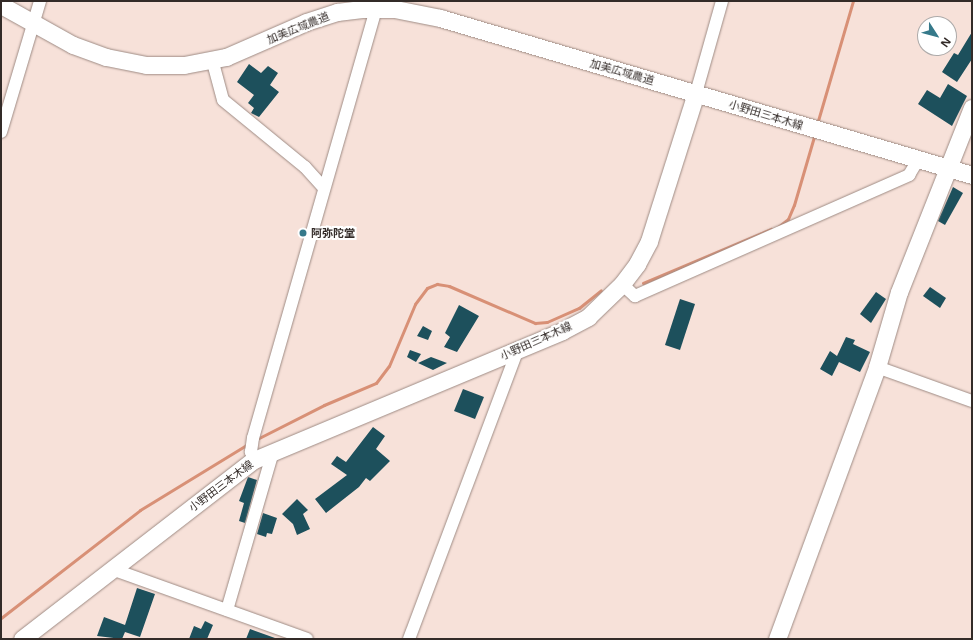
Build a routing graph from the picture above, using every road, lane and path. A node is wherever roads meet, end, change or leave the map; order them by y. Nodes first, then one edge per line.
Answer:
1 (40, 1) edge
2 (722, 1) edge
3 (1, 5) edge
4 (377, 5) edge
5 (33, 23) junction
6 (212, 59) junction
7 (696, 94) junction
8 (972, 108) edge
9 (1, 132) edge
10 (918, 160) junction
11 (948, 168) junction
12 (972, 175) edge
13 (323, 187) junction
14 (622, 284) junction
15 (518, 349) junction
16 (876, 367) junction
17 (972, 401) edge
18 (273, 452) junction
19 (254, 460) junction
20 (112, 569) junction
21 (227, 610) junction
22 (22, 639) edge
23 (307, 639) edge
24 (409, 639) edge
25 (777, 639) edge

1 - 5 street
2 - 7 street
3 - 5 street, 加美広域農道
4 - 6 street, 加美広域農道
4 - 7 street, 加美広域農道
4 - 13 street
5 - 6 street, 加美広域農道
5 - 9 street
6 - 13 street
7 - 10 street, 小野田三本木線
7 - 14 street, 小野田三本木線
8 - 11 street
10 - 11 street, 小野田三本木線
10 - 14 street
11 - 12 street, 小野田三本木線
11 - 16 street
13 - 19 street
14 - 15 street, 小野田三本木線
15 - 18 street, 小野田三本木線
15 - 24 street
16 - 17 street
16 - 25 street
18 - 19 street, 小野田三本木線
18 - 21 street
19 - 20 street, 小野田三本木線
20 - 21 street
20 - 22 street, 小野田三本木線
21 - 23 street

